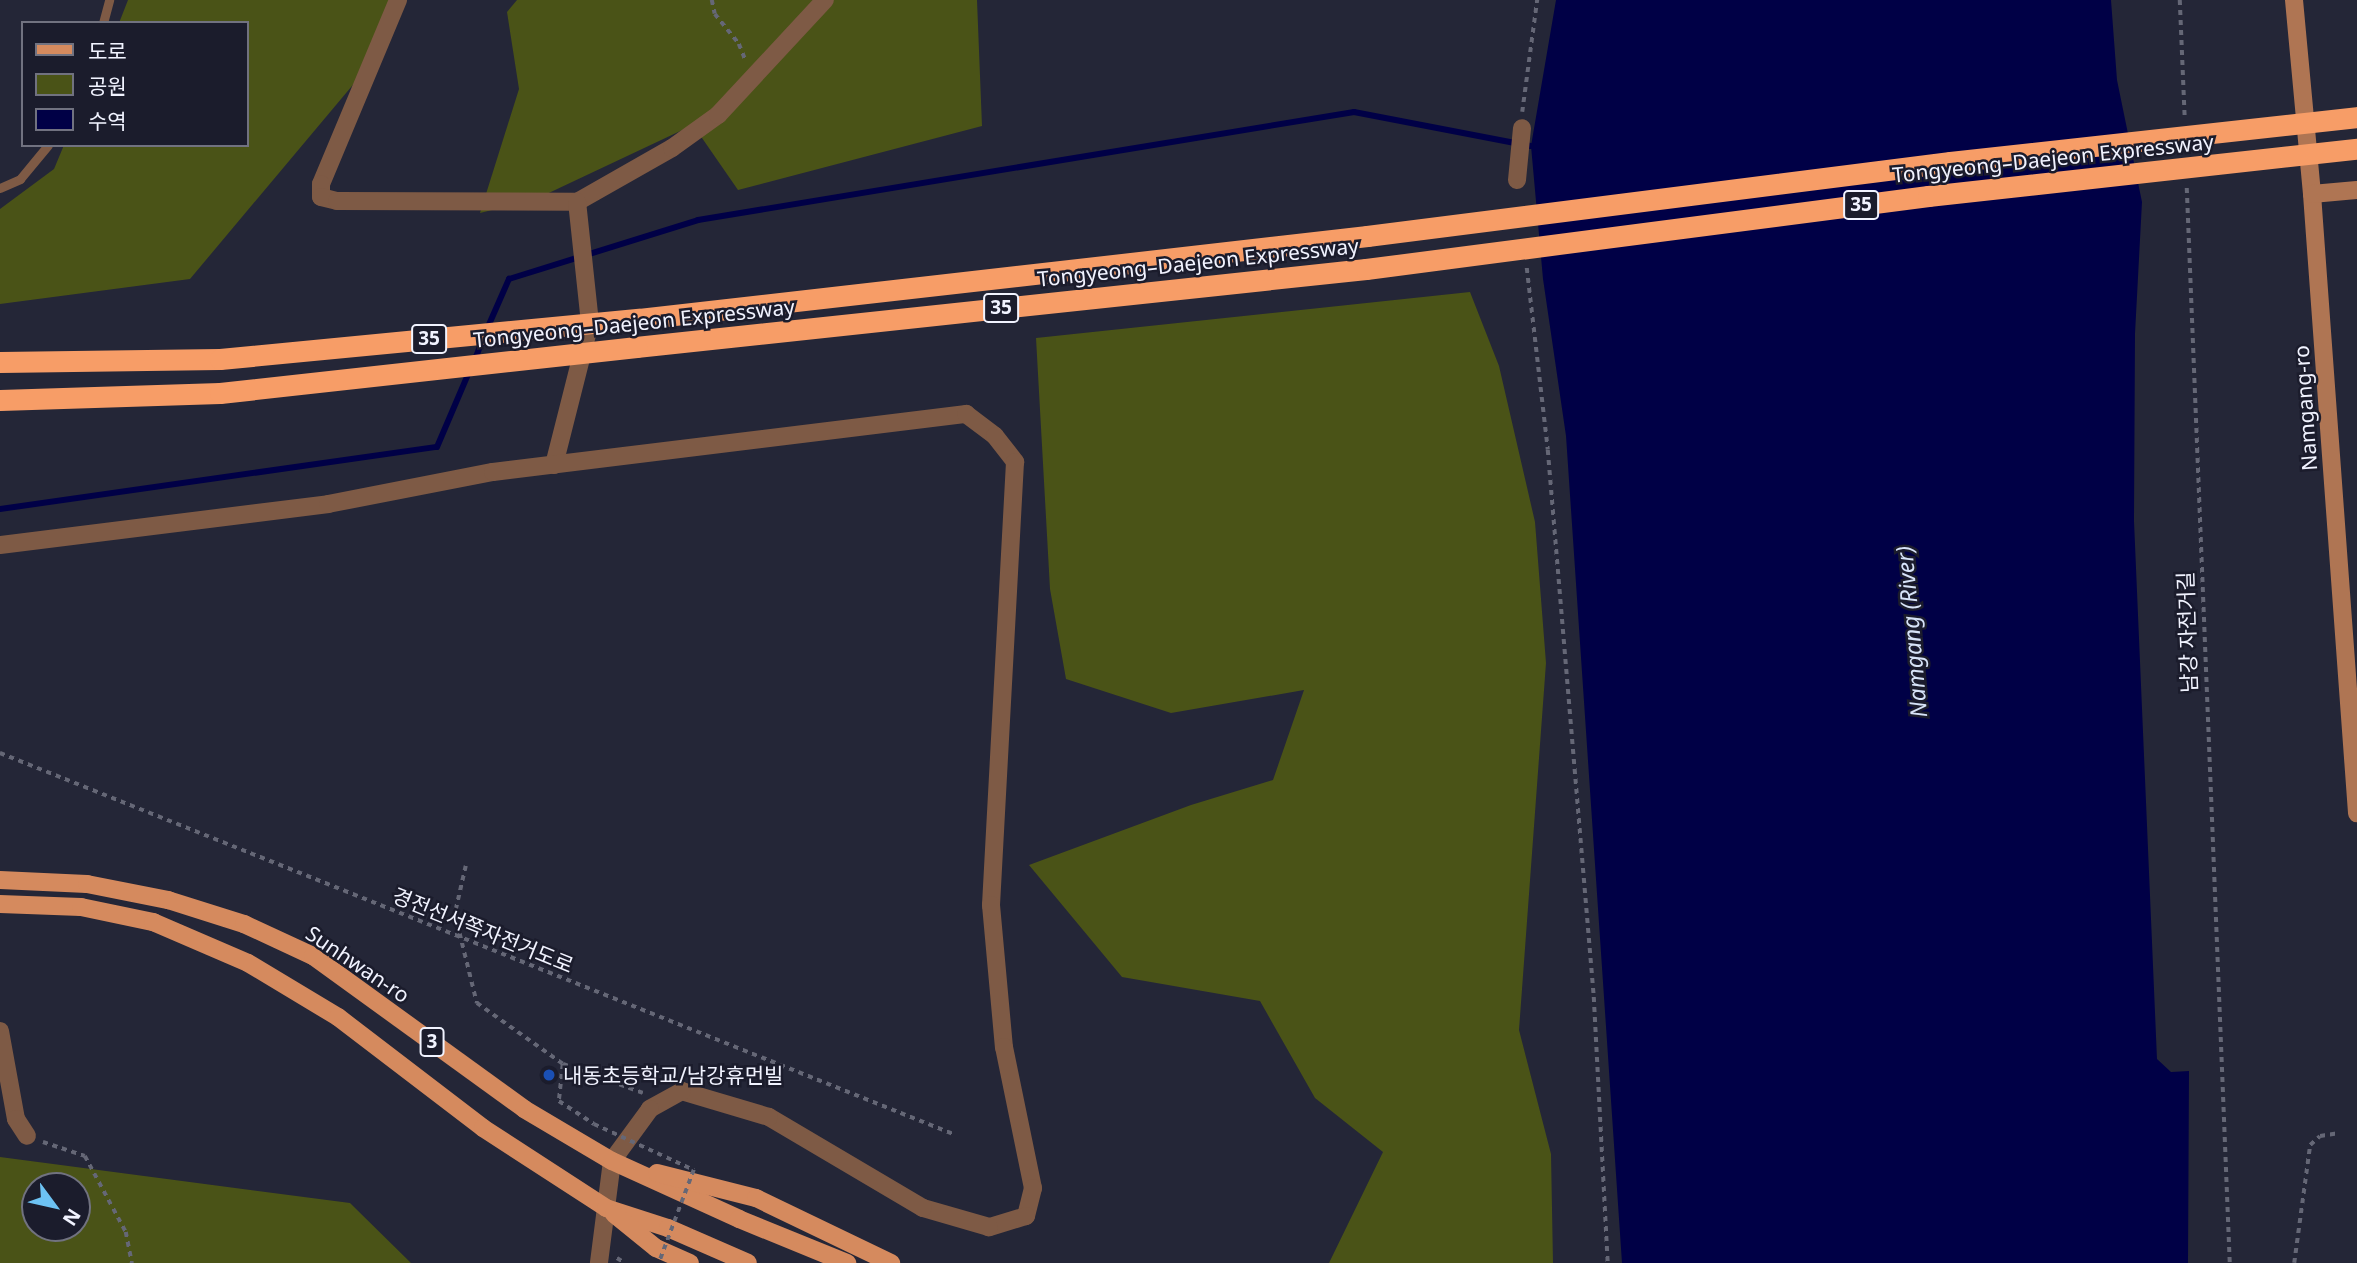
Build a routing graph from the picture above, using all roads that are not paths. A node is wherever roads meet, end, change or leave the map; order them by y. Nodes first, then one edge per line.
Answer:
1 (109, 0) edge
2 (398, 0) edge
3 (825, 0) edge
4 (2294, 0) edge
5 (104, 21) edge
6 (2357, 117) edge
7 (1522, 128) road end
8 (46, 147) edge
9 (2357, 149) edge
10 (1517, 180) dead end
11 (0, 188) edge
12 (2357, 190) edge
13 (2312, 194) junction
14 (577, 202) junction
15 (590, 323) junction
16 (0, 362) edge
17 (0, 400) edge
18 (554, 465) junction
19 (0, 545) edge
20 (2357, 813) edge
21 (0, 880) edge
22 (0, 904) edge
23 (0, 1031) edge
24 (27, 1136) road end
25 (612, 1161) junction
26 (606, 1208) junction
27 (599, 1263) edge
28 (690, 1263) edge
29 (748, 1263) edge
30 (848, 1263) edge
31 (891, 1263) edge

1 - 5 lane
2 - 14 street
3 - 14 street
4 - 13 street, Namgang-ro
6 - 15 highway, Tongyeong–Daejeon Expressway / 35, bridge
7 - 10 street
8 - 11 lane
9 - 17 highway, Tongyeong–Daejeon Expressway / 35, bridge
12 - 13 street
13 - 20 street, Namgang-ro
14 - 15 street
15 - 16 highway, Tongyeong–Daejeon Expressway / 35
15 - 18 street
18 - 19 street
18 - 25 street
21 - 25 main road, Sunhwan-ro / 3
22 - 26 main road, 3
23 - 24 street
25 - 26 street
25 - 30 main road, Sunhwan-ro / 3
25 - 31 main road
26 - 27 street
26 - 28 main road
26 - 29 main road, 3

